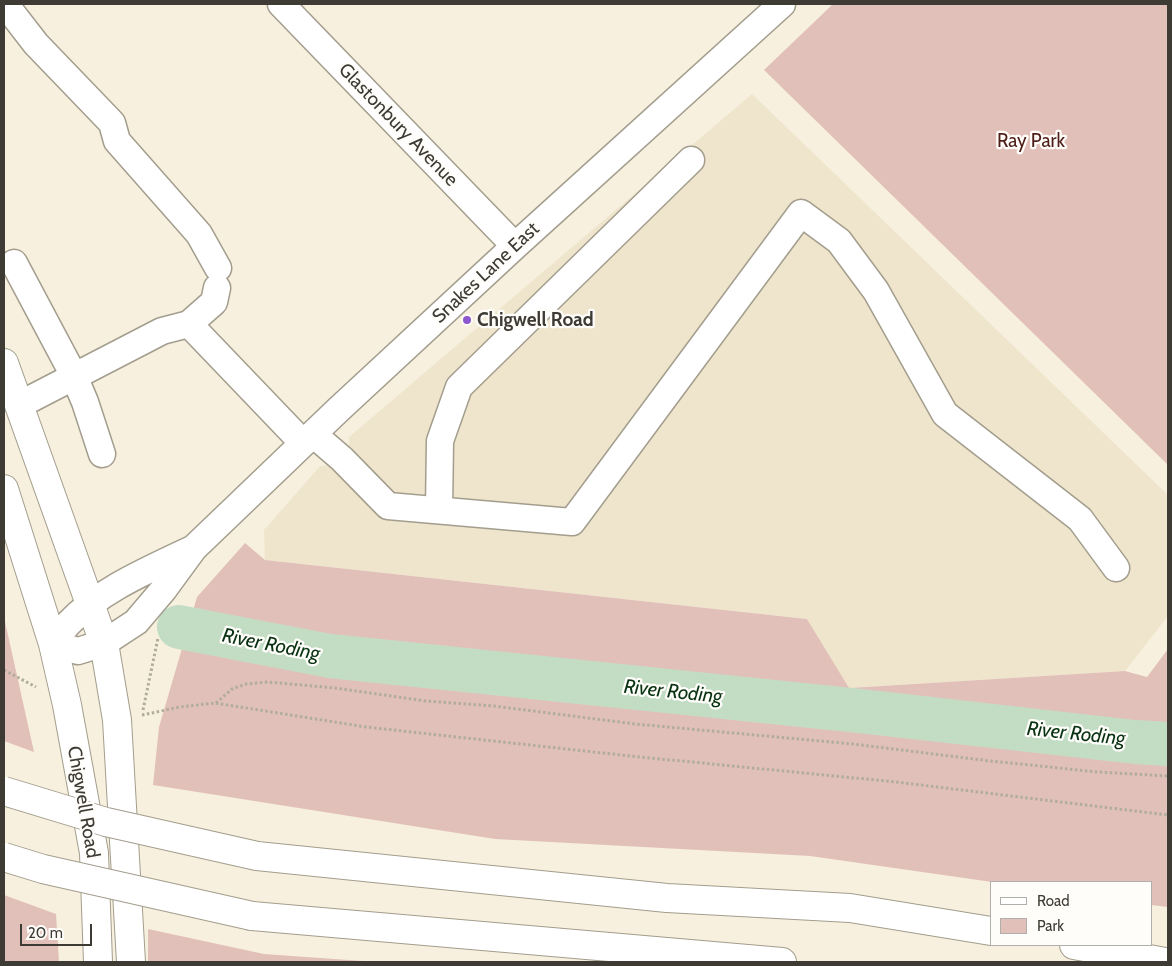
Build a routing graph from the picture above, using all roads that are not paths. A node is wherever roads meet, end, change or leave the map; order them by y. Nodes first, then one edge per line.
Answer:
1 (5, 4) edge
2 (281, 4) edge
3 (782, 4) edge
4 (691, 160) dead end
5 (515, 246) junction
6 (14, 263) dead end
7 (189, 324) junction
8 (4, 363) edge
9 (74, 376) junction
10 (19, 405) junction
11 (308, 439) junction
12 (102, 454) dead end
13 (4, 489) edge
14 (439, 510) junction
15 (194, 548) junction
16 (1116, 568) dead end
17 (90, 604) junction
18 (52, 644) junction
19 (104, 644) junction
20 (4, 790) edge
21 (4, 857) edge
22 (990, 931) edge
23 (1079, 946) edge
24 (98, 962) edge
25 (131, 962) edge
26 (782, 962) edge
27 (1165, 962) edge

1 - 7 street
2 - 5 street, Glastonbury Avenue
3 - 5 street, Snakes Lane East
4 - 14 street
5 - 11 street, Snakes Lane East
6 - 9 street
7 - 9 street
7 - 11 street
8 - 10 main road, Chigwell Road
9 - 10 street
9 - 12 street
10 - 17 main road, Chigwell Road
11 - 14 street
11 - 15 street, Snakes Lane East
13 - 18 main road, Chigwell Road
14 - 16 street
15 - 17 street, Snakes Lane East
15 - 19 street, Snakes Lane East
17 - 18 street
17 - 19 main road, Chigwell Road
18 - 19 street
18 - 24 main road, Chigwell Road
19 - 25 main road, Chigwell Road
20 - 22 main road, bridge
21 - 26 main road, bridge
23 - 27 main road

